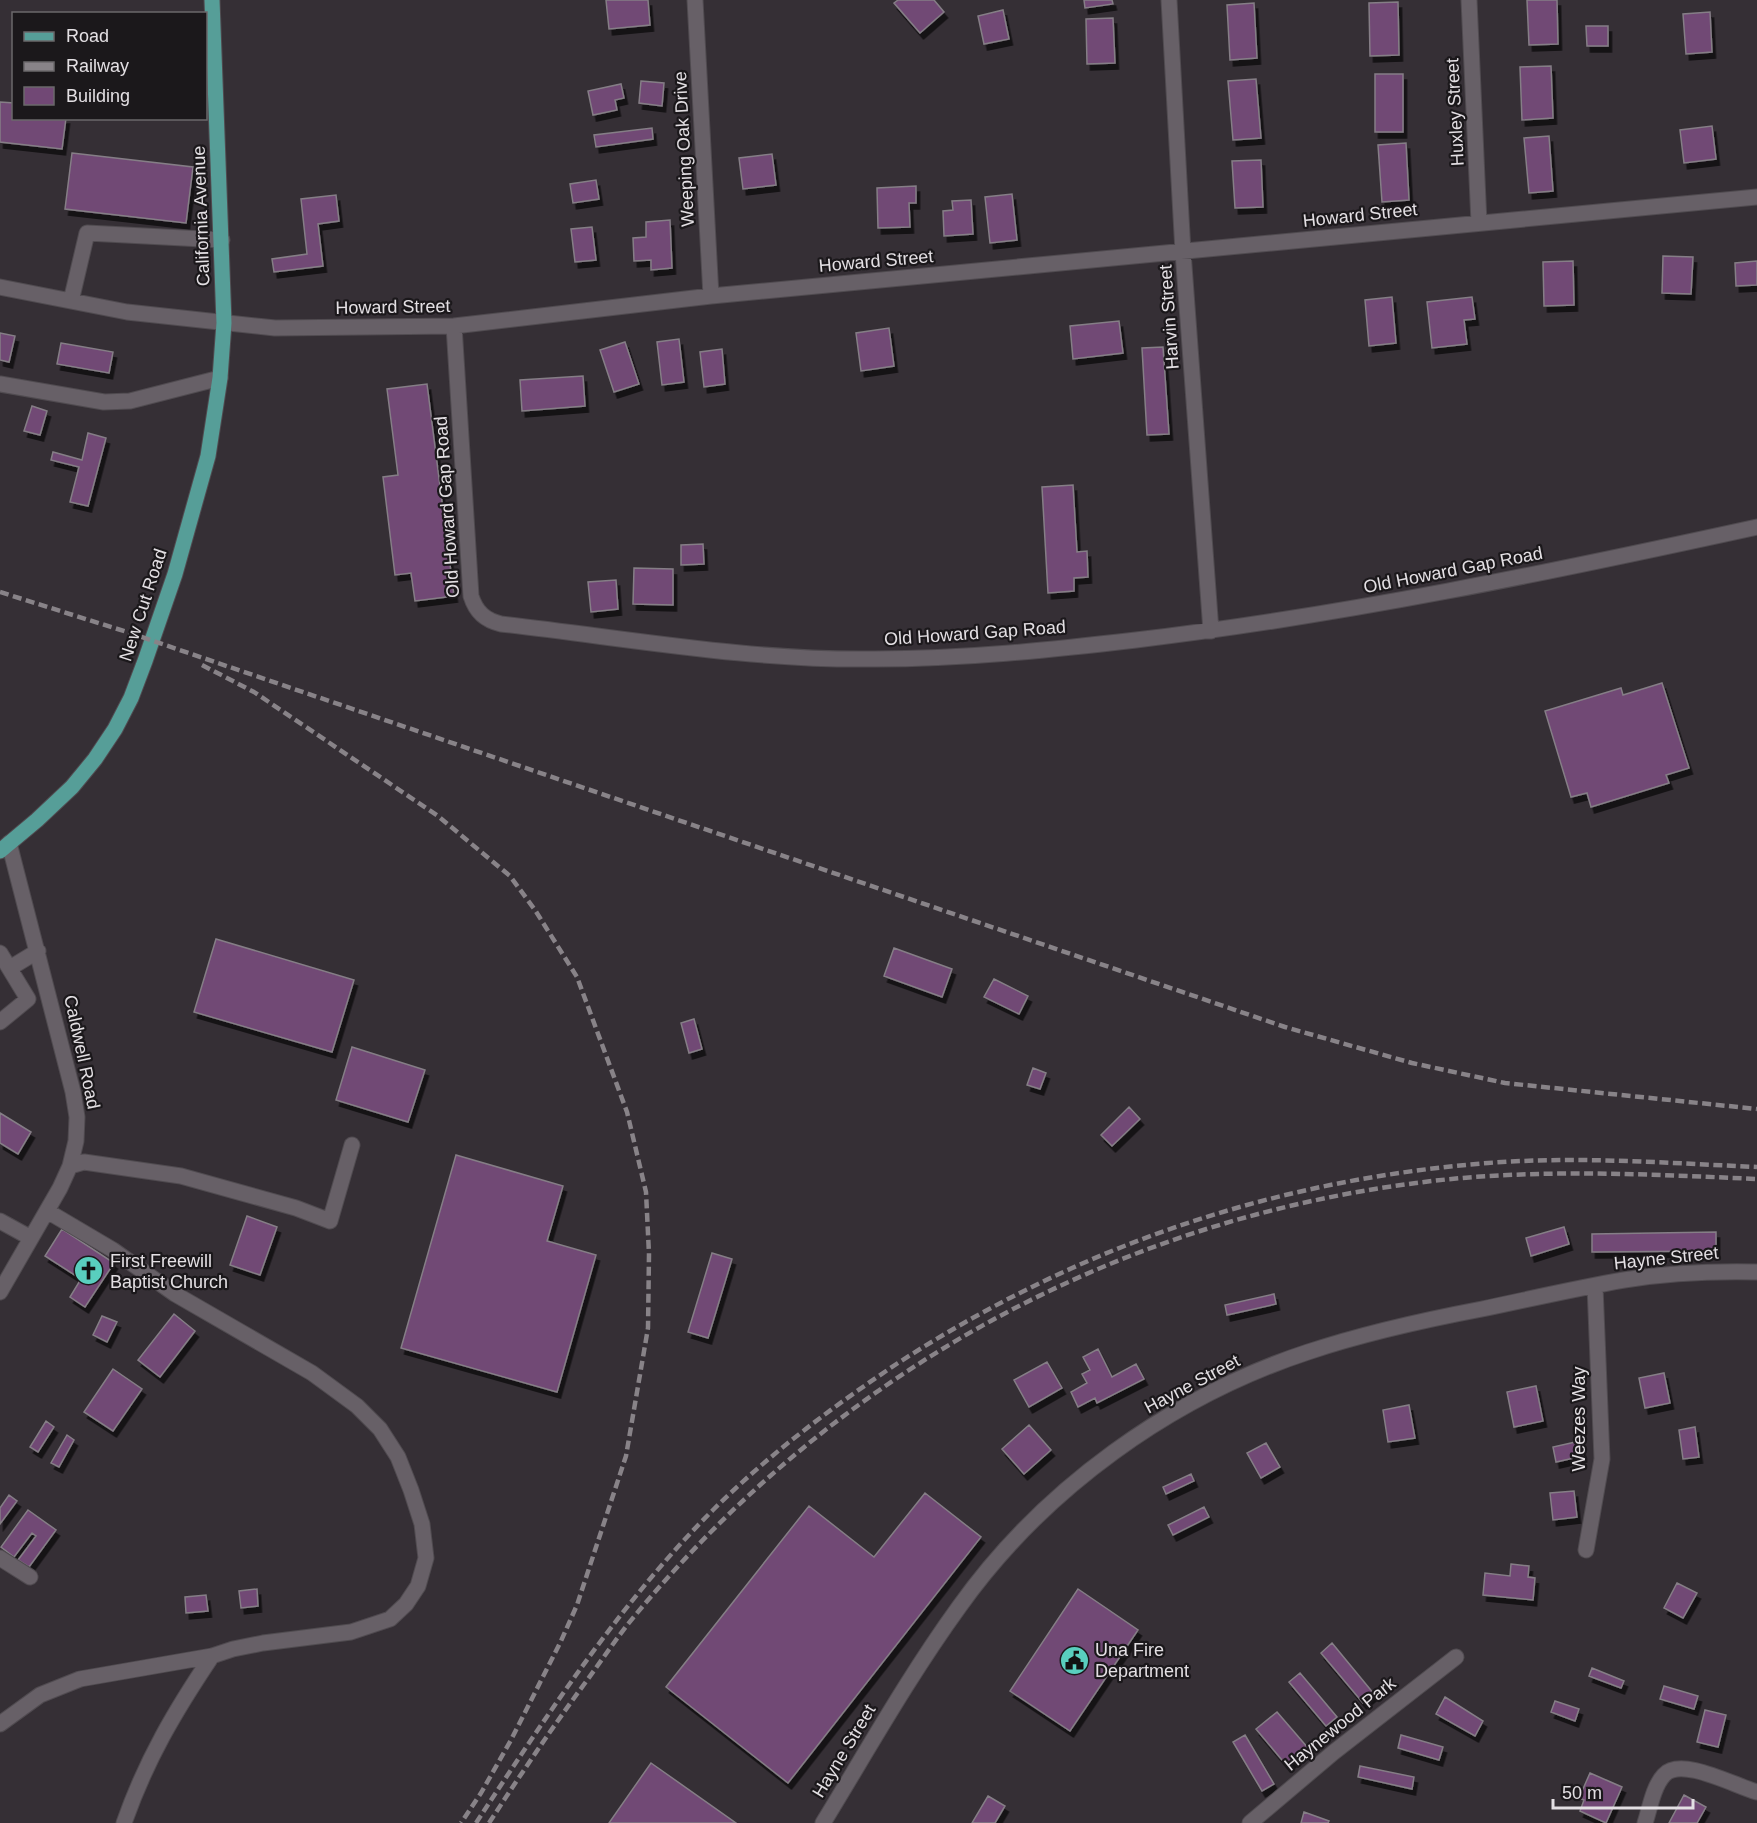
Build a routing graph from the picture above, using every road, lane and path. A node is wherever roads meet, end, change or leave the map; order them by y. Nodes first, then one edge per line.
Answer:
1 (212, 0) edge
2 (695, 0) edge
3 (1169, 0) edge
4 (1469, 0) edge
5 (1757, 197) edge
6 (1479, 223) junction
7 (222, 240) junction
8 (1183, 252) junction
9 (0, 287) edge
10 (711, 296) junction
11 (71, 301) junction
12 (224, 323) junction
13 (454, 326) junction
14 (220, 378) junction
15 (0, 384) edge
16 (1757, 527) edge
17 (1211, 631) junction
18 (5, 847) edge
19 (38, 951) junction
20 (0, 953) edge
21 (10, 968) junction
22 (0, 1022) edge
23 (352, 1145) dead end
24 (70, 1166) junction
25 (47, 1210) junction
26 (0, 1221) edge
27 (31, 1238) junction
28 (1757, 1272) edge
29 (1594, 1286) junction
30 (0, 1292) edge
31 (1586, 1550) dead end
32 (0, 1557) edge
33 (30, 1576) dead end
34 (212, 1656) junction
35 (1456, 1657) dead end
36 (0, 1724) edge
37 (1757, 1792) edge
38 (124, 1823) edge
39 (823, 1823) edge
40 (1250, 1823) edge
41 (1645, 1823) edge

1 - 7 main road, California Avenue
2 - 10 street, Weeping Oak Drive
3 - 8 street, Harvin Street
4 - 6 street, Huxley Street
5 - 6 street, Howard Street
6 - 8 street, Howard Street
7 - 11 street
7 - 12 main road, California Avenue
8 - 10 street, Howard Street
8 - 17 street, Harvin Street
9 - 11 street, Howard Street
10 - 13 street, Howard Street
11 - 12 street, Howard Street
12 - 13 street, Howard Street
12 - 14 main road, New Cut Road
13 - 17 street, Old Howard Gap Road
14 - 15 street
14 - 18 main road, New Cut Road
16 - 17 street, Old Howard Gap Road
18 - 19 street, Caldwell Road
19 - 21 street
19 - 24 street, Caldwell Road
20 - 21 street
21 - 22 street
23 - 24 street
24 - 25 street, Caldwell Road
25 - 27 street, Caldwell Road
25 - 34 street
26 - 27 street
27 - 30 street, Caldwell Road
28 - 29 street, Hayne Street
29 - 31 street, Weezes Way
29 - 39 street, Hayne Street
32 - 33 street
34 - 36 street
34 - 38 street
35 - 40 street, Haynewood Park
37 - 41 street

